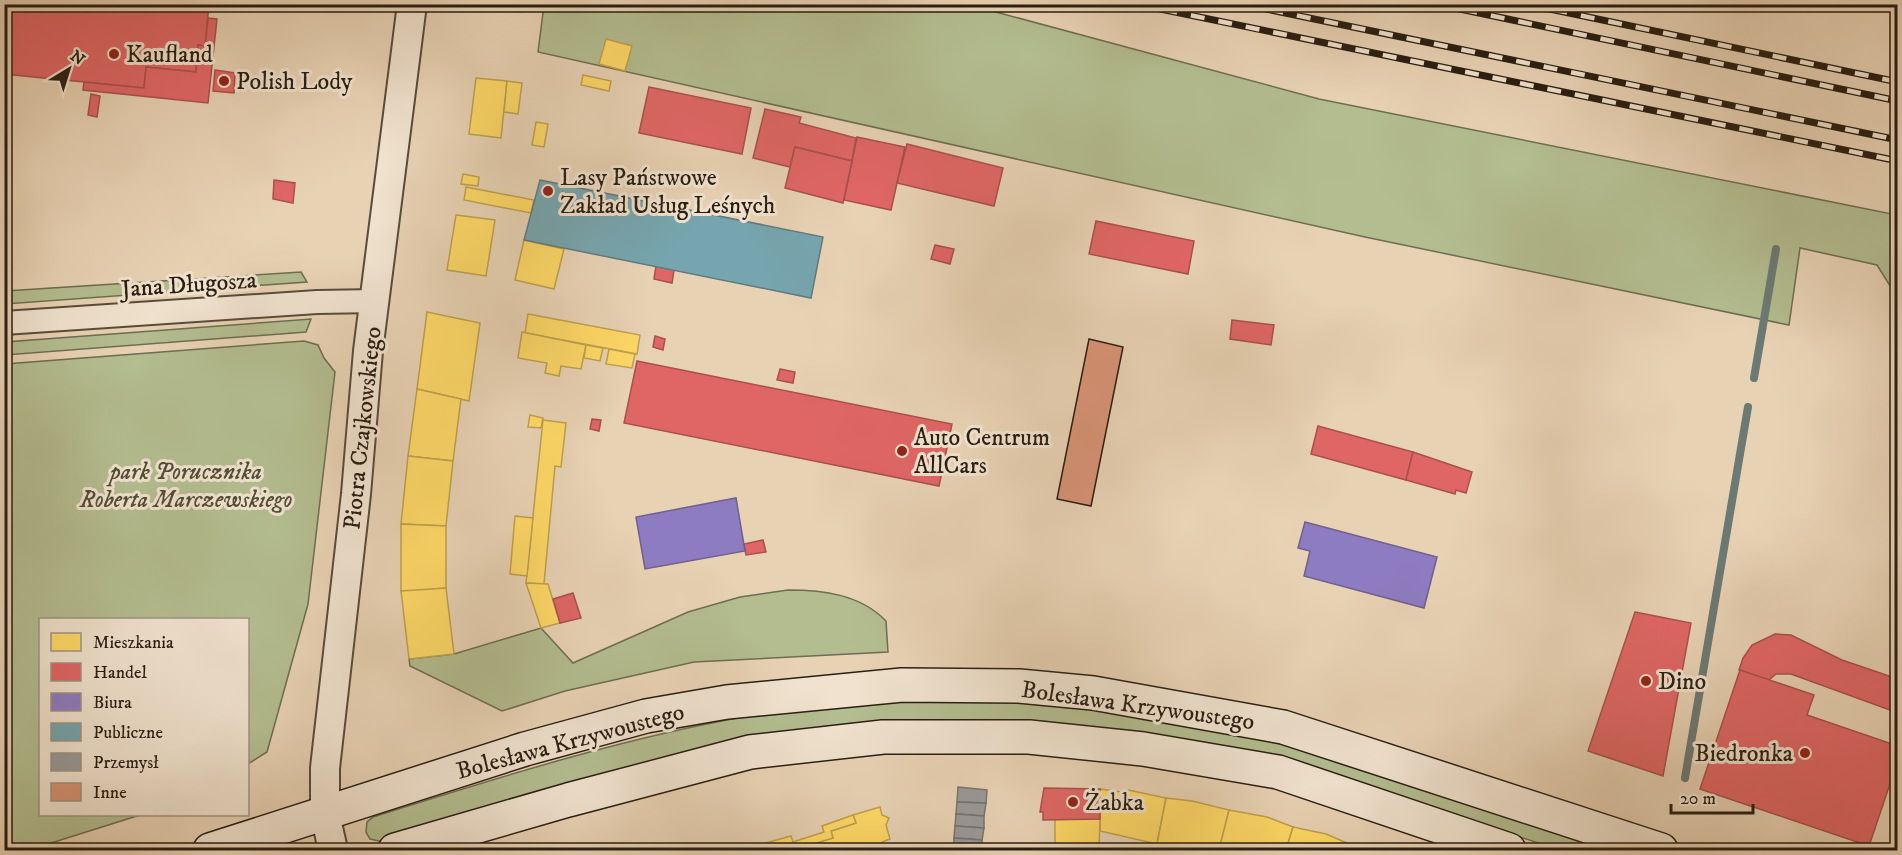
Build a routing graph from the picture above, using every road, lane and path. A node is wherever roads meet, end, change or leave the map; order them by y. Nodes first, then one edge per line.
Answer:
1 (412, 4) edge
2 (376, 301) junction
3 (4, 323) edge
4 (325, 814) junction
5 (210, 850) edge
6 (333, 850) edge
7 (395, 850) edge
8 (1509, 850) edge
9 (1661, 850) edge

1 - 2 street, Piotra Czajkowskiego
2 - 3 street, Jana Długosza
2 - 4 street, Piotra Czajkowskiego
4 - 5 main road, Bolesława Krzywoustego
4 - 6 street, Piotra Czajkowskiego
4 - 9 main road, Bolesława Krzywoustego
7 - 8 main road, Bolesława Krzywoustego

